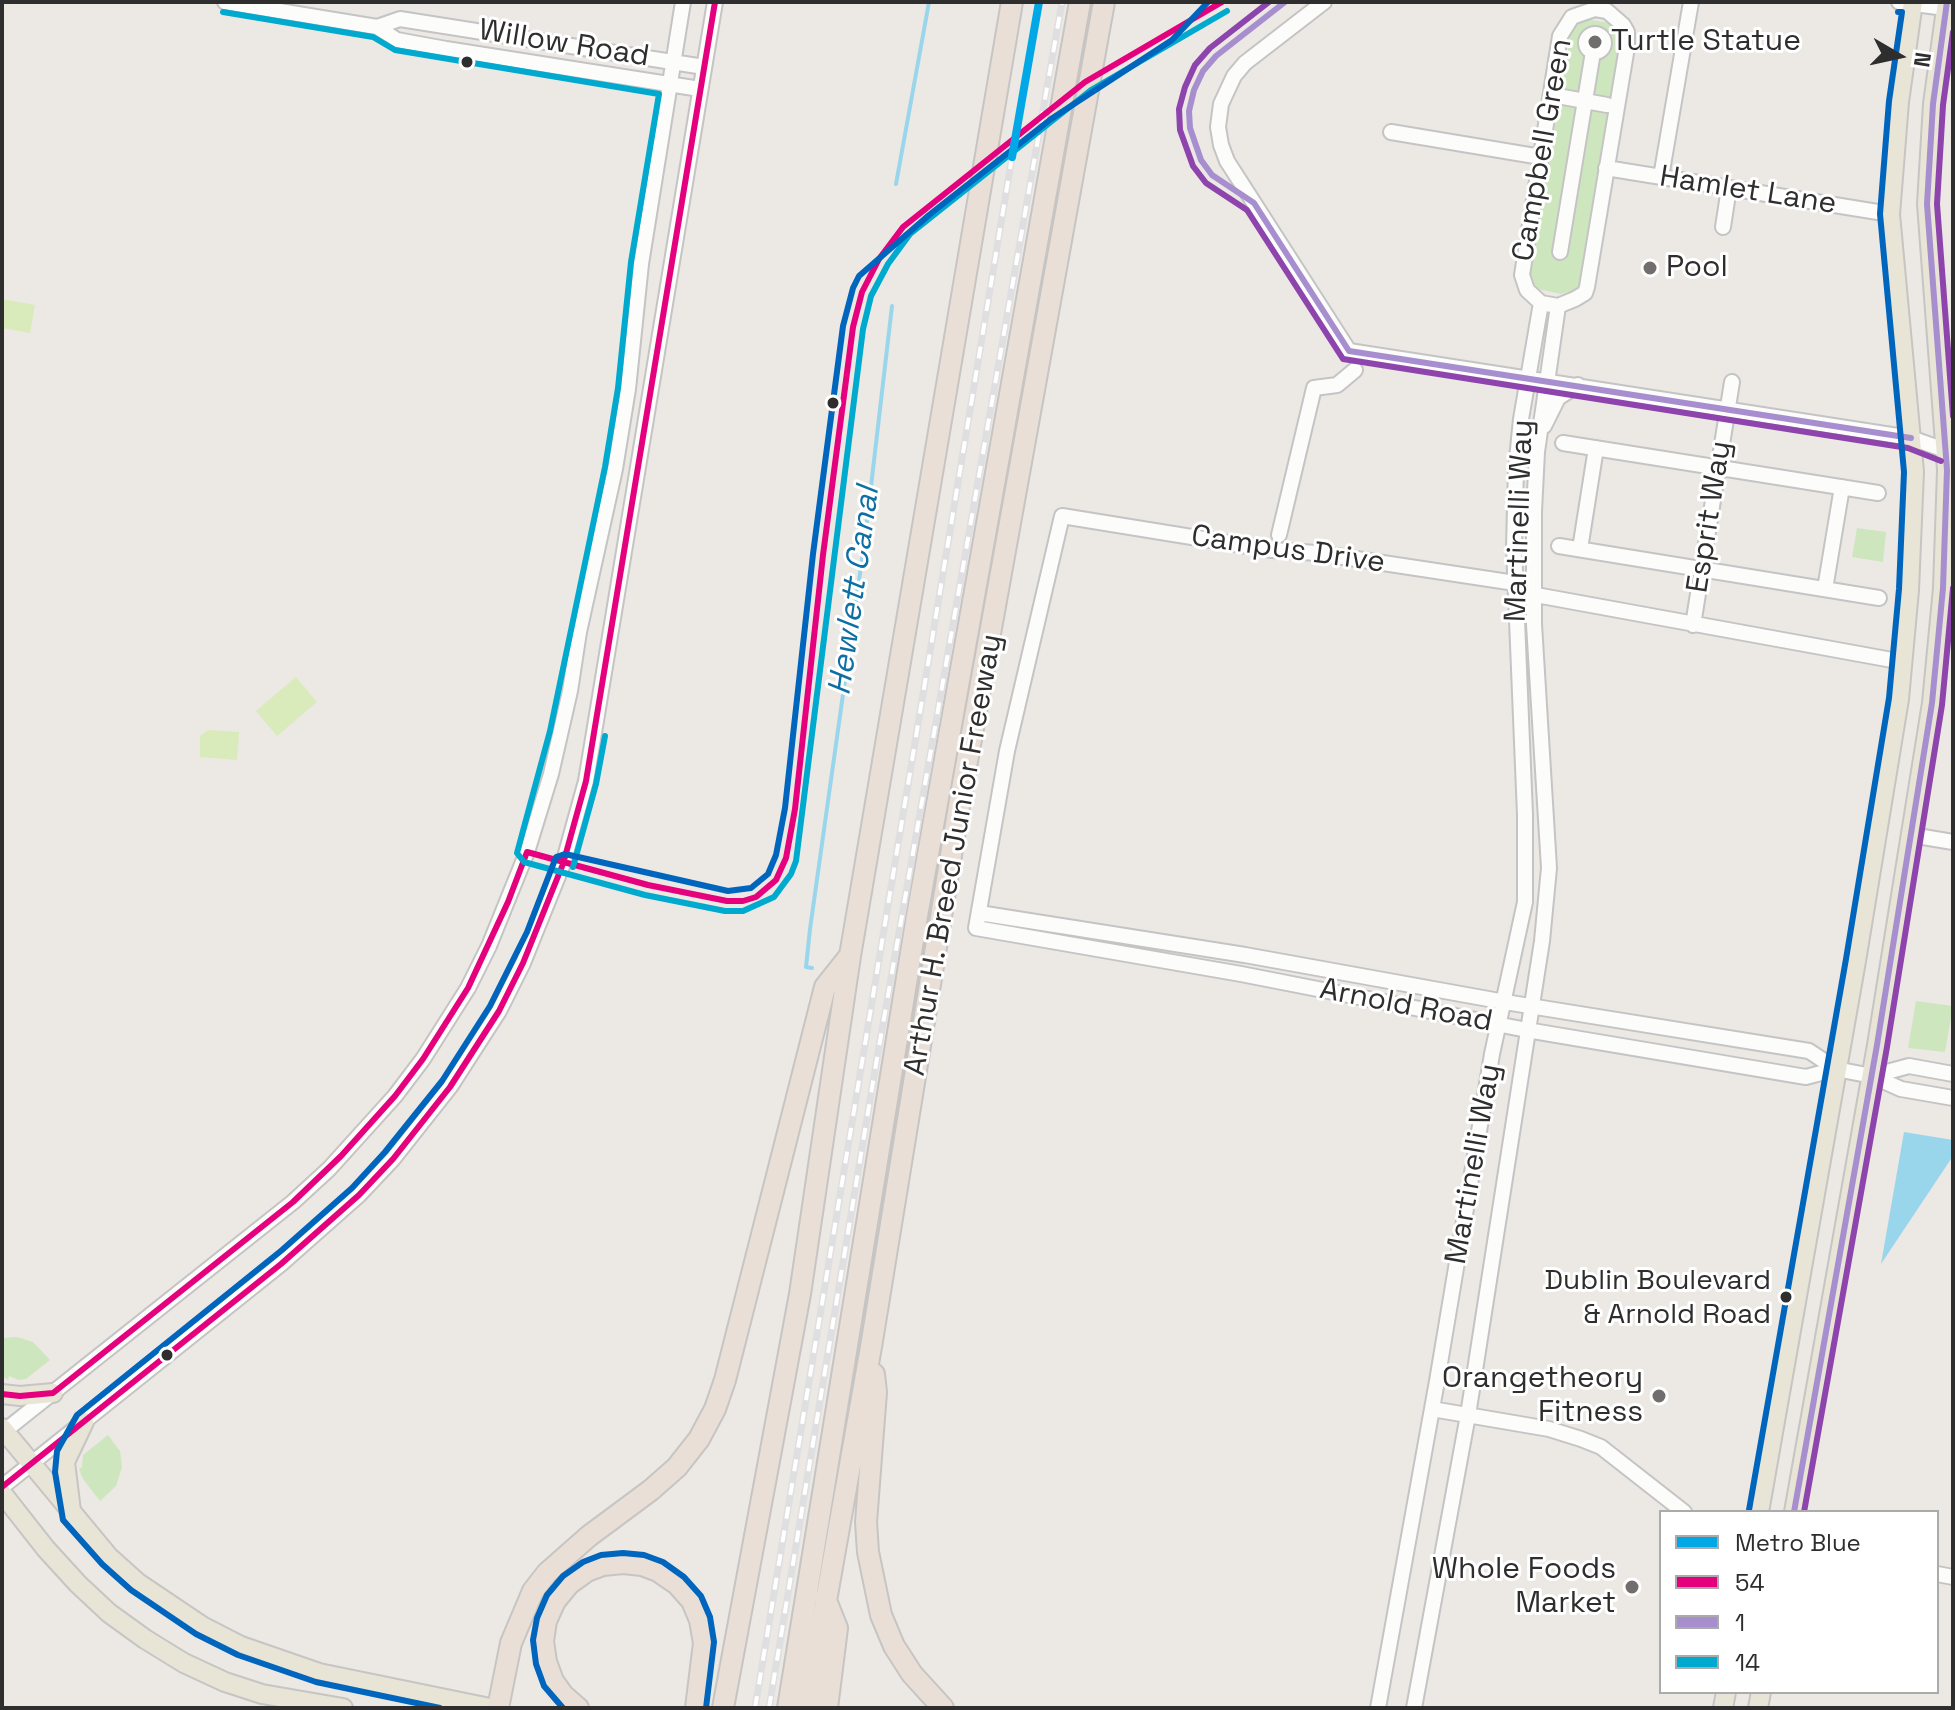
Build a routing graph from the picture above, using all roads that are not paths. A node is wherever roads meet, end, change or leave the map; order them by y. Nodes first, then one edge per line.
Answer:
1 (225, 2) edge
2 (683, 2) edge
3 (715, 2) edge
4 (1012, 2) edge
5 (1080, 2) edge
6 (1104, 2) edge
7 (1324, 2) edge
8 (1691, 2) edge
9 (1908, 3) edge
10 (1602, 6) edge
11 (1949, 6) edge
12 (377, 27) junction
13 (1593, 52) dead end
14 (674, 62) junction
15 (704, 67) junction
16 (671, 86) junction
17 (700, 89) junction
18 (1563, 97) dead end
19 (1585, 101) junction
20 (1607, 105) dead end
21 (1391, 132) dead end
22 (1541, 157) junction
23 (1606, 168) junction
24 (1661, 177) junction
25 (1729, 188) junction
26 (1890, 214) junction
27 (1723, 227) dead end
28 (1560, 252) dead end
29 (1541, 303) junction
30 (1558, 306) junction
31 (1355, 370) dead end
32 (1529, 377) junction
33 (1546, 380) junction
34 (1732, 382) dead end
35 (1578, 385) junction
36 (1727, 409) junction
37 (1911, 438) junction
38 (1563, 443) dead end
39 (1596, 448) junction
40 (1949, 452) edge
41 (1718, 467) junction
42 (1535, 484) junction
43 (1842, 487) junction
44 (1878, 493) dead end
45 (1279, 535) dead end
46 (1559, 546) dead end
47 (1580, 549) junction
48 (1702, 569) junction
49 (1515, 587) junction
50 (1825, 589) junction
51 (1533, 594) junction
52 (1879, 598) dead end
53 (1693, 625) junction
54 (1903, 662) junction
55 (1911, 835) junction
56 (1953, 842) edge
57 (979, 913) junction
58 (850, 956) junction
59 (1505, 1002) junction
60 (1531, 1007) junction
61 (1500, 1024) junction
62 (1527, 1030) junction
63 (1836, 1069) junction
64 (1953, 1074) edge
65 (1872, 1076) junction
66 (1953, 1098) edge
67 (871, 1347) junction
68 (53, 1393) junction
69 (2, 1394) edge
70 (1432, 1409) junction
71 (1468, 1415) junction
72 (84, 1422) junction
73 (3, 1431) edge
74 (31, 1464) junction
75 (2, 1490) edge
76 (1681, 1510) edge
77 (1759, 1510) edge
78 (1794, 1510) edge
79 (71, 1514) junction
80 (2, 1518) edge
81 (39, 1540) junction
82 (825, 1598) junction
83 (343, 1708) edge
84 (490, 1708) edge
85 (498, 1708) edge
86 (578, 1708) edge
87 (696, 1708) edge
88 (723, 1708) edge
89 (788, 1708) edge
90 (807, 1708) edge
91 (827, 1708) edge
92 (943, 1708) edge
93 (1378, 1708) edge
94 (1414, 1708) edge

1 - 12 street, Willow Road
2 - 14 street
3 - 15 street
4 - 58 highway
5 - 89 highway
6 - 67 highway, Arthur H. Breed Junior Freeway
7 - 32 street
8 - 24 street
9 - 11 street
9 - 26 main road
10 - 22 street, Campbell Green
10 - 23 street, Campbell Green
11 - 40 main road
12 - 14 street, Willow Road
12 - 16 street, Willow Road
13 - 19 street
14 - 15 street, Willow Road
14 - 16 street
15 - 17 street
16 - 17 street, Willow Road
16 - 68 street
17 - 72 street
18 - 19 street
19 - 20 street
19 - 28 street
21 - 22 street
22 - 29 street, Campbell Green
23 - 24 street, Hamlet Lane
23 - 30 street, Campbell Green
24 - 25 street, Hamlet Lane
25 - 26 street, Hamlet Lane
25 - 27 street
26 - 37 main road
29 - 30 street, Campbell Green
29 - 32 street, Campbell Green
30 - 33 street, Campbell Green
31 - 45 street
32 - 33 street
32 - 49 street, Martinelli Way
33 - 35 street
33 - 42 street, Martinelli Way
34 - 36 street, Esprit Way
35 - 36 street
35 - 42 street, Martinelli Way
36 - 37 street
36 - 41 street, Esprit Way
37 - 40 street
37 - 54 main road
38 - 39 street
39 - 41 street
39 - 47 street
40 - 55 main road
41 - 43 street
41 - 48 street, Esprit Way
42 - 51 street, Martinelli Way
43 - 44 street
43 - 50 street
46 - 47 street
47 - 48 street
48 - 50 street
48 - 53 street, Esprit Way
49 - 51 street, Campus Drive
49 - 57 street, Campus Drive
49 - 59 street, Martinelli Way
50 - 52 street
51 - 53 street, Campus Drive
51 - 60 street, Martinelli Way
53 - 54 street, Campus Drive
54 - 63 main road
55 - 56 street
55 - 65 main road
57 - 59 street, Arnold Road
57 - 61 street, Arnold Road
58 - 85 highway
58 - 88 highway
59 - 60 street, Arnold Road
59 - 61 street, Martinelli Way
60 - 62 street, Martinelli Way
60 - 63 street, Arnold Road
61 - 62 street, Arnold Road
61 - 70 street, Martinelli Way
62 - 63 street, Arnold Road
62 - 71 street, Martinelli Way
63 - 65 street, Arnold Road
63 - 77 main road
64 - 65 street, Arnold Road
65 - 66 street, Arnold Road
65 - 78 main road
67 - 82 highway, Arthur H. Breed Junior Freeway
67 - 92 highway
68 - 69 main road
68 - 73 street
70 - 71 street
70 - 93 street, Martinelli Way
71 - 76 street
71 - 94 street, Martinelli Way
72 - 74 street
72 - 79 main road
73 - 74 main road
74 - 75 street
74 - 79 main road
75 - 81 main road
79 - 84 main road
80 - 81 main road
81 - 83 main road
82 - 90 highway, Arthur H. Breed Junior Freeway
82 - 91 highway
86 - 87 highway

